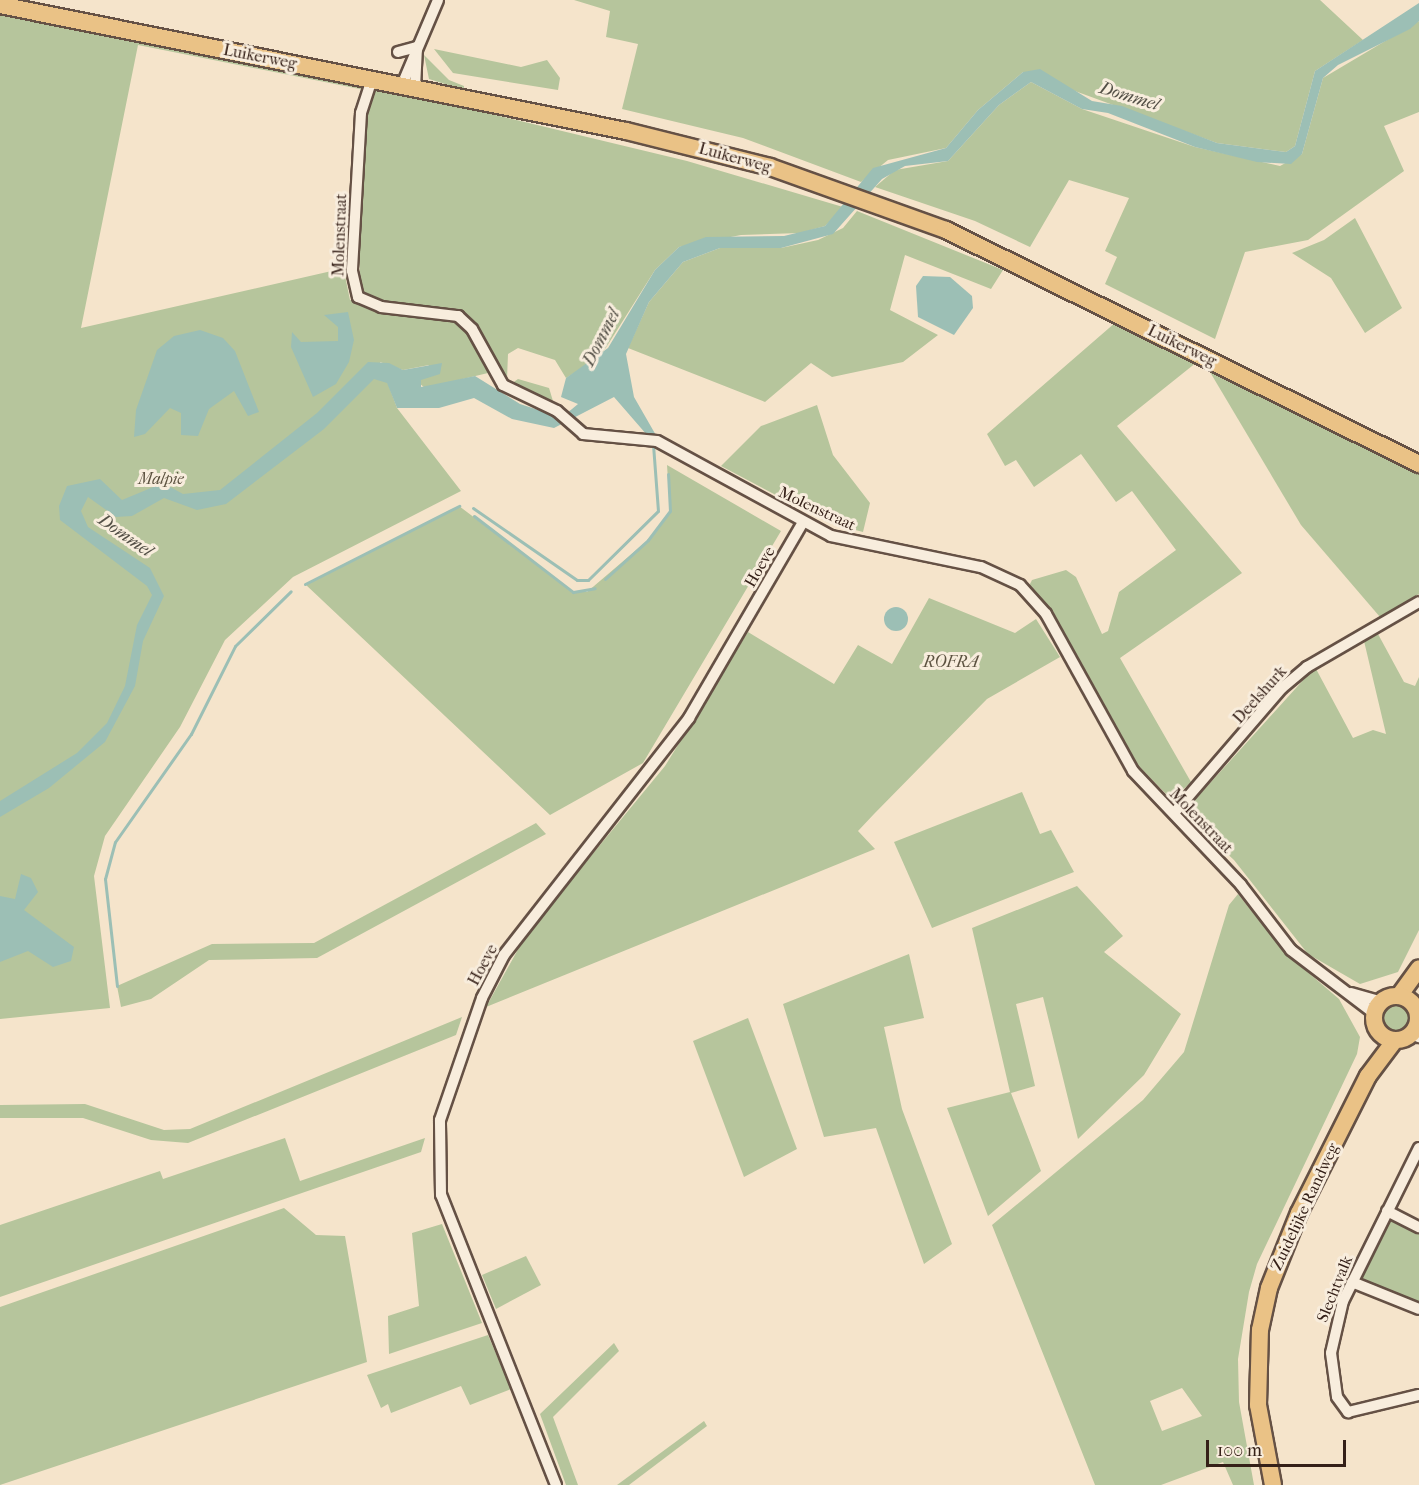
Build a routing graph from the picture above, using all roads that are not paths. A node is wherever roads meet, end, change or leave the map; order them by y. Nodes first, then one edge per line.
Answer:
1 (438, 0) edge
2 (0, 5) edge
3 (417, 47) junction
4 (398, 52) dead end
5 (372, 79) junction
6 (408, 86) junction
7 (1419, 464) edge
8 (803, 522) junction
9 (1419, 602) edge
10 (1174, 813) junction
11 (1419, 968) edge
12 (1419, 984) edge
13 (1406, 1000) junction
14 (1378, 1008) junction
15 (1417, 1029) edge
16 (1388, 1037) junction
17 (1419, 1148) edge
18 (1387, 1211) junction
19 (1419, 1227) edge
20 (1352, 1282) junction
21 (1419, 1310) edge
22 (1419, 1395) edge
23 (556, 1485) edge
24 (1273, 1485) edge

1 - 3 street
2 - 5 main road, Luikerweg
3 - 4 street
3 - 6 street
5 - 6 main road, Luikerweg
5 - 8 street, Molenstraat
6 - 7 main road, Luikerweg
8 - 10 street, Molenstraat
8 - 23 street, Hoeve
9 - 10 street, Deelshurk
10 - 14 street, Molenstraat
11 - 13 main road
12 - 13 main road
13 - 14 main road
13 - 15 main road
14 - 16 main road
15 - 16 main road
16 - 24 main road, Zuidelijke Randweg
17 - 18 street, Slechtvalk
18 - 19 street
18 - 20 street, Slechtvalk
20 - 21 street
20 - 22 street, Slechtvalk

